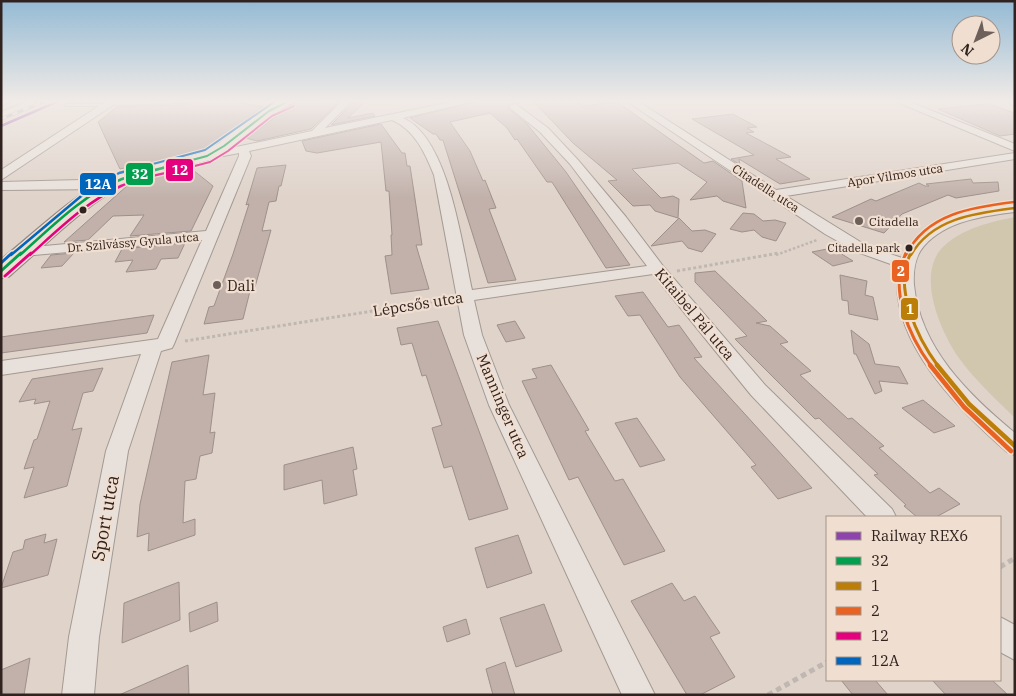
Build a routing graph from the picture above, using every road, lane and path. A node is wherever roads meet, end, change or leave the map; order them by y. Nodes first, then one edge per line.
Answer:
1 (66, 132) edge
2 (242, 132) edge
3 (415, 132) edge
4 (546, 132) edge
5 (680, 132) edge
6 (977, 132) edge
7 (317, 133) edge
8 (1015, 148) edge
9 (243, 149) junction
10 (207, 156) junction
11 (1015, 156) edge
12 (1, 176) edge
13 (108, 185) junction
14 (1, 186) edge
15 (776, 194) junction
16 (1015, 208) edge
17 (830, 231) junction
18 (212, 235) junction
19 (23, 252) junction
20 (908, 265) junction
21 (657, 269) junction
22 (1, 271) edge
23 (466, 296) junction
24 (159, 345) junction
25 (1, 368) edge
26 (1015, 446) edge
27 (881, 516) edge
28 (1015, 558) edge
29 (1001, 565) edge
30 (1001, 633) edge
31 (1015, 645) edge
32 (826, 663) edge
33 (78, 695) edge
34 (639, 695) edge
35 (768, 695) edge

1 - 12 street
2 - 10 main road
3 - 23 street, Manninger utca
4 - 21 street, Kitaibel Pál utca
5 - 15 street, Citadella utca
6 - 8 street
7 - 9 street
9 - 10 street
9 - 18 street, Sport utca
10 - 13 main road
11 - 15 street, Apor Vilmos utca
13 - 14 street
13 - 19 main road
15 - 17 street, Citadella utca
16 - 20 street
17 - 20 street, Citadella utca
17 - 21 path
18 - 19 street, Dr. Szilvássy Gyula utca
18 - 24 street, Sport utca
19 - 22 main road
20 - 26 street
21 - 23 street, Lépcsős utca
21 - 27 street, Kitaibel Pál utca
23 - 24 path, Lépcsős utca
23 - 34 street, Manninger utca
24 - 25 street
24 - 33 street, Sport utca
28 - 29 path
30 - 31 street
32 - 35 path

